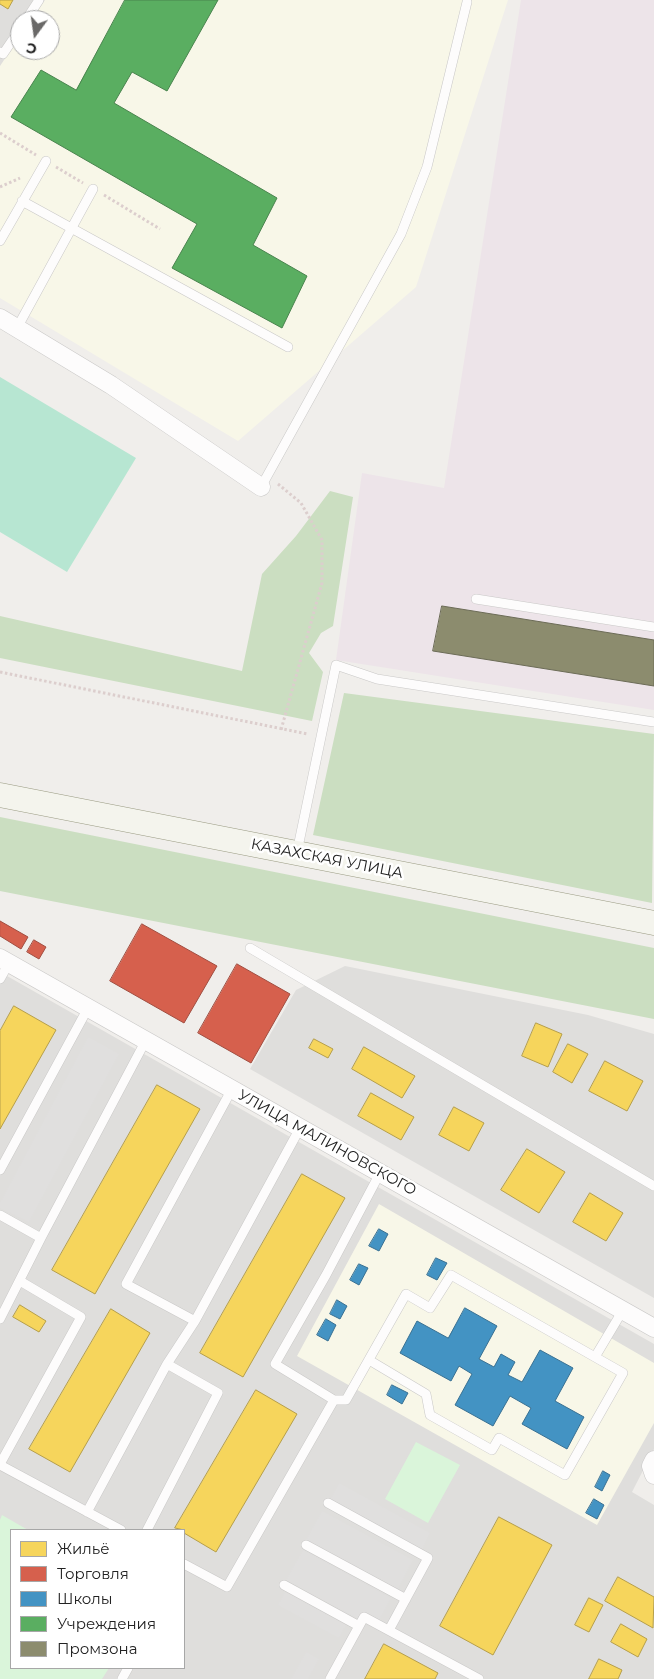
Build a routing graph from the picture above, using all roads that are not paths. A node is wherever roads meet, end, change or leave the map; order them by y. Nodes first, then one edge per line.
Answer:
1 (467, 2) dead end
2 (10, 44) edge
3 (0, 52) edge
4 (46, 161) dead end
5 (93, 189) dead end
6 (22, 201) junction
7 (70, 228) junction
8 (0, 241) edge
9 (0, 318) edge
10 (17, 328) junction
11 (288, 347) dead end
12 (264, 482) joint
13 (476, 600) dead end
14 (654, 626) edge
15 (654, 722) edge
16 (0, 796) edge
17 (297, 853) junction
18 (654, 923) edge
19 (250, 948) dead end
20 (5, 961) edge
21 (0, 980) edge
22 (88, 1008) junction
23 (146, 1040) junction
24 (232, 1089) junction
25 (300, 1128) junction
26 (0, 1170) edge
27 (380, 1173) junction
28 (654, 1186) edge
29 (0, 1215) edge
30 (41, 1238) junction
31 (20, 1281) junction
32 (623, 1310) junction
33 (0, 1319) edge
34 (195, 1321) junction
35 (654, 1328) edge
36 (594, 1357) junction
37 (369, 1360) junction
38 (167, 1364) junction
39 (334, 1400) junction
40 (654, 1460) edge
41 (0, 1464) edge
42 (654, 1475) edge
43 (328, 1504) dead end
44 (87, 1512) junction
45 (119, 1529) edge
46 (148, 1529) edge
47 (306, 1545) dead end
48 (185, 1566) edge
49 (284, 1585) dead end
50 (406, 1599) junction
51 (359, 1626) junction
52 (389, 1630) junction
53 (330, 1679) edge
54 (479, 1679) edge

1 - 12 lane
2 - 3 lane
4 - 6 lane
5 - 7 lane
6 - 7 lane
6 - 8 lane
7 - 10 lane
7 - 11 lane
9 - 10 street
10 - 12 street
13 - 14 lane
15 - 17 lane
16 - 17 main road, КАЗАХСКАЯ УЛИЦА
17 - 18 main road, КАЗАХСКАЯ УЛИЦА
19 - 28 lane
20 - 21 lane
20 - 22 street, УЛИЦА МАЛИНОВСКОГО
22 - 23 street, УЛИЦА МАЛИНОВСКОГО
22 - 26 lane
23 - 24 street, УЛИЦА МАЛИНОВСКОГО
23 - 30 lane
24 - 25 street, УЛИЦА МАЛИНОВСКОГО
24 - 34 lane
25 - 27 street, УЛИЦА МАЛИНОВСКОГО
25 - 34 lane
27 - 32 street, УЛИЦА МАЛИНОВСКОГО
27 - 39 lane
29 - 30 lane
30 - 31 lane
31 - 33 lane
31 - 41 lane
32 - 35 street, УЛИЦА МАЛИНОВСКОГО
32 - 36 lane
34 - 38 lane
36 - 37 lane
36 - 37 lane
37 - 39 lane
38 - 44 lane
38 - 46 lane
39 - 48 lane
40 - 42 street
41 - 44 lane
43 - 50 lane
44 - 45 lane
47 - 50 lane
49 - 51 lane
50 - 52 lane
51 - 52 lane
51 - 53 lane
52 - 54 lane

